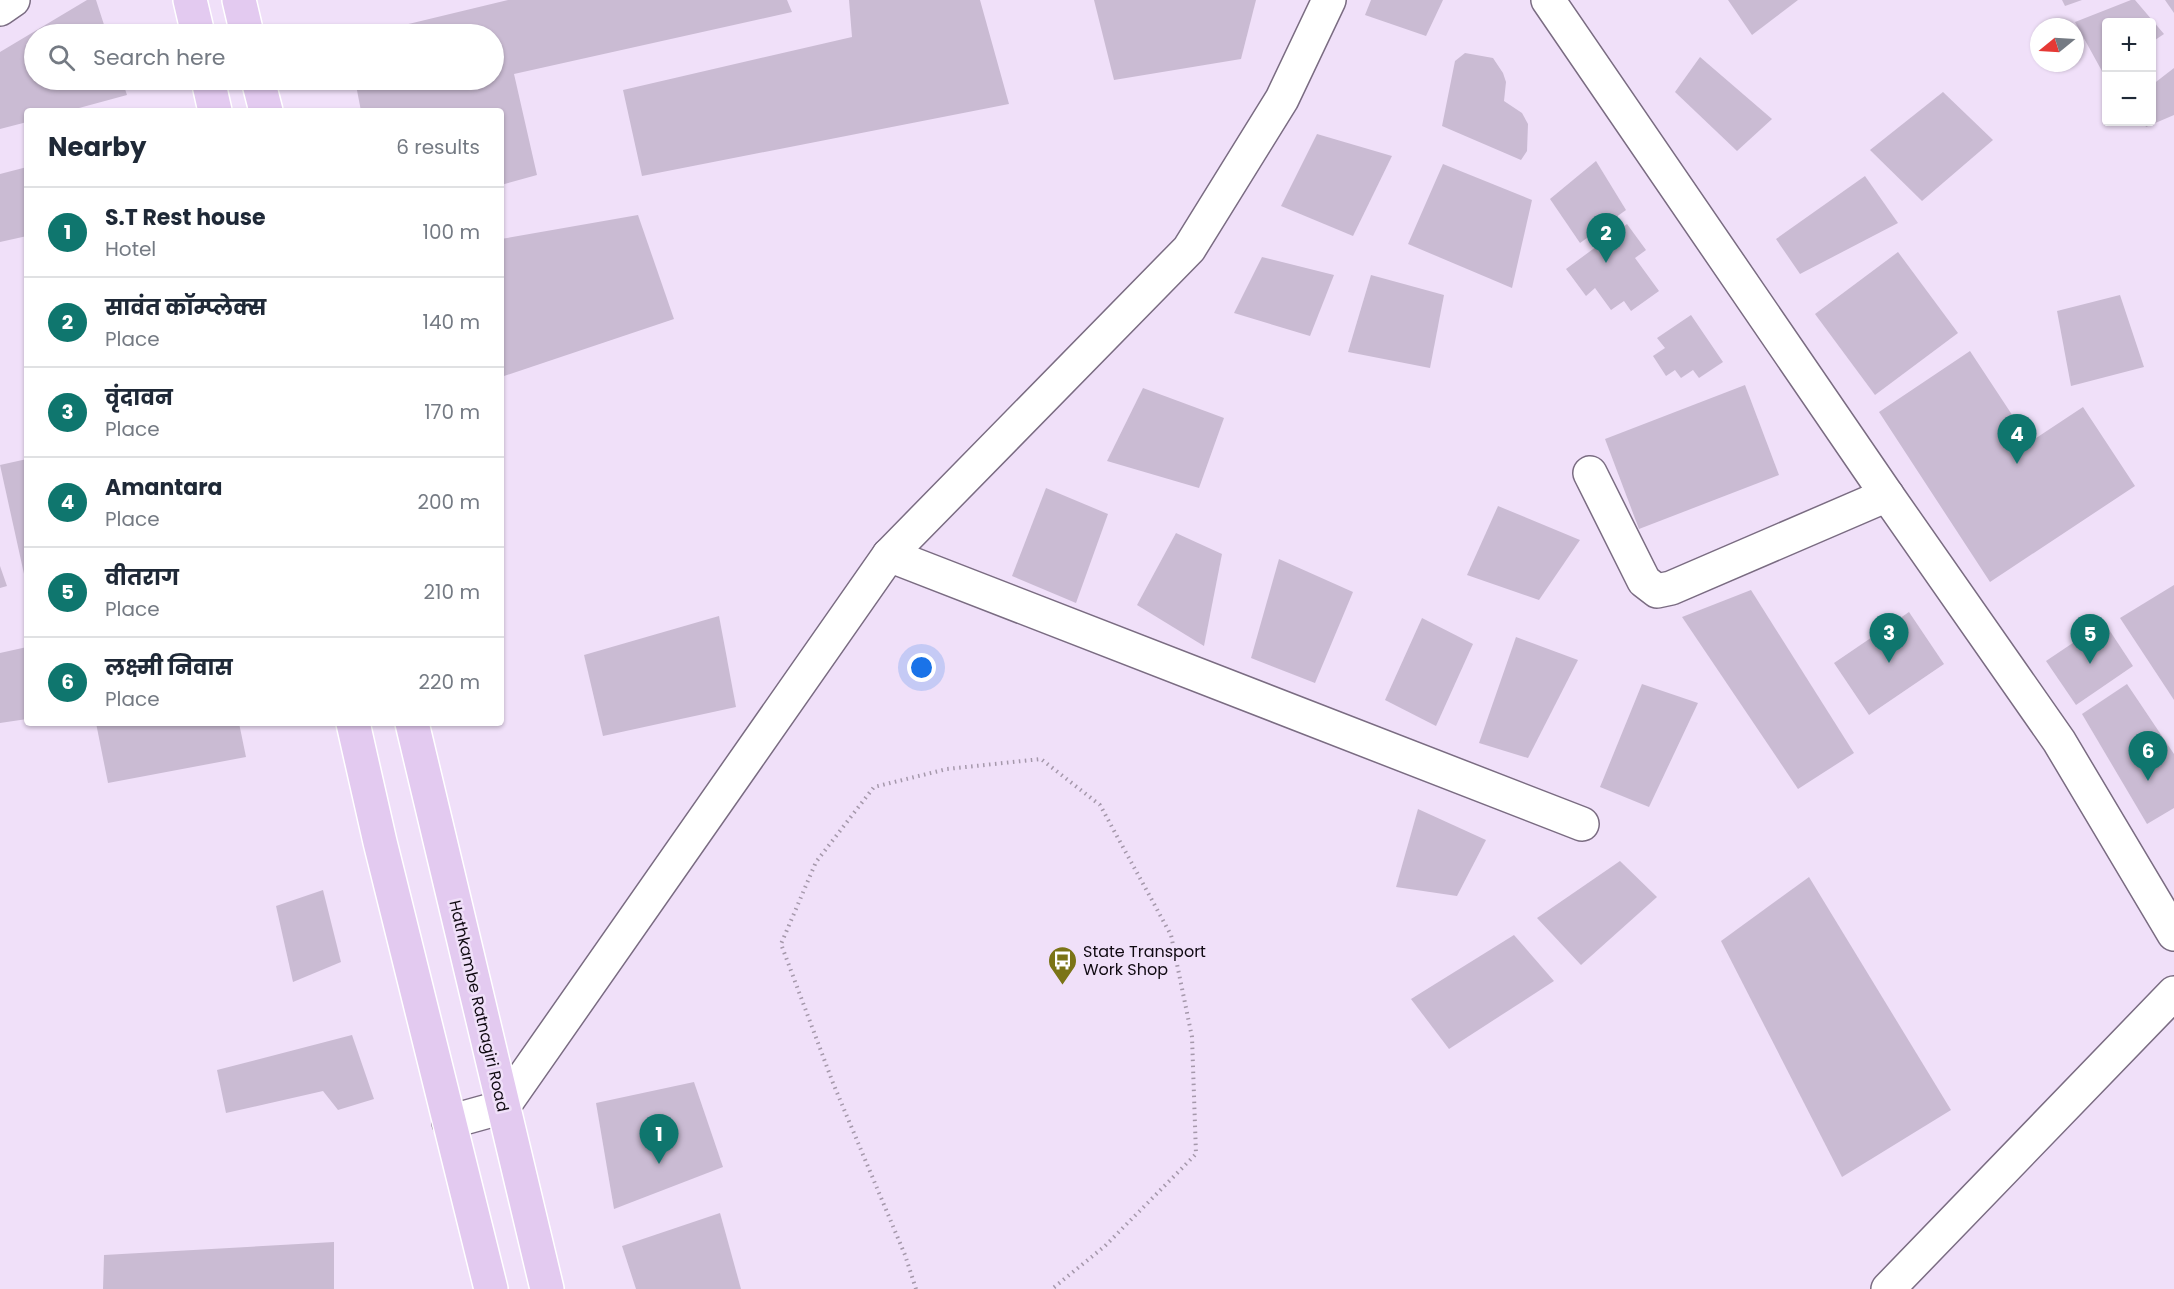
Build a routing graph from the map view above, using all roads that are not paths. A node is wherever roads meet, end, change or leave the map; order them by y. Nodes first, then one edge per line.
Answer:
1 (13, 0) edge
2 (190, 0) edge
3 (239, 0) edge
4 (1329, 0) edge
5 (1548, 0) edge
6 (0, 9) edge
7 (196, 24) edge
8 (245, 24) edge
9 (210, 90) edge
10 (261, 90) edge
11 (214, 108) edge
12 (265, 108) edge
13 (1590, 473) dead end
14 (1887, 495) junction
15 (889, 555) junction
16 (354, 726) edge
17 (413, 726) edge
18 (1582, 824) dead end
19 (2174, 934) edge
20 (2174, 993) edge
21 (503, 1107) junction
22 (449, 1122) junction
23 (491, 1289) edge
24 (547, 1289) edge
25 (1888, 1289) edge

1 - 6 street
2 - 7 main road
3 - 8 main road
4 - 15 street
5 - 14 street
9 - 11 main road
10 - 12 main road
13 - 14 street
14 - 19 street
15 - 18 street
15 - 21 street
16 - 22 main road
17 - 21 main road, Hathkambe Ratnagiri Road
20 - 25 street
21 - 22 street
21 - 24 main road, Hathkambe Ratnagiri Road
22 - 23 main road

